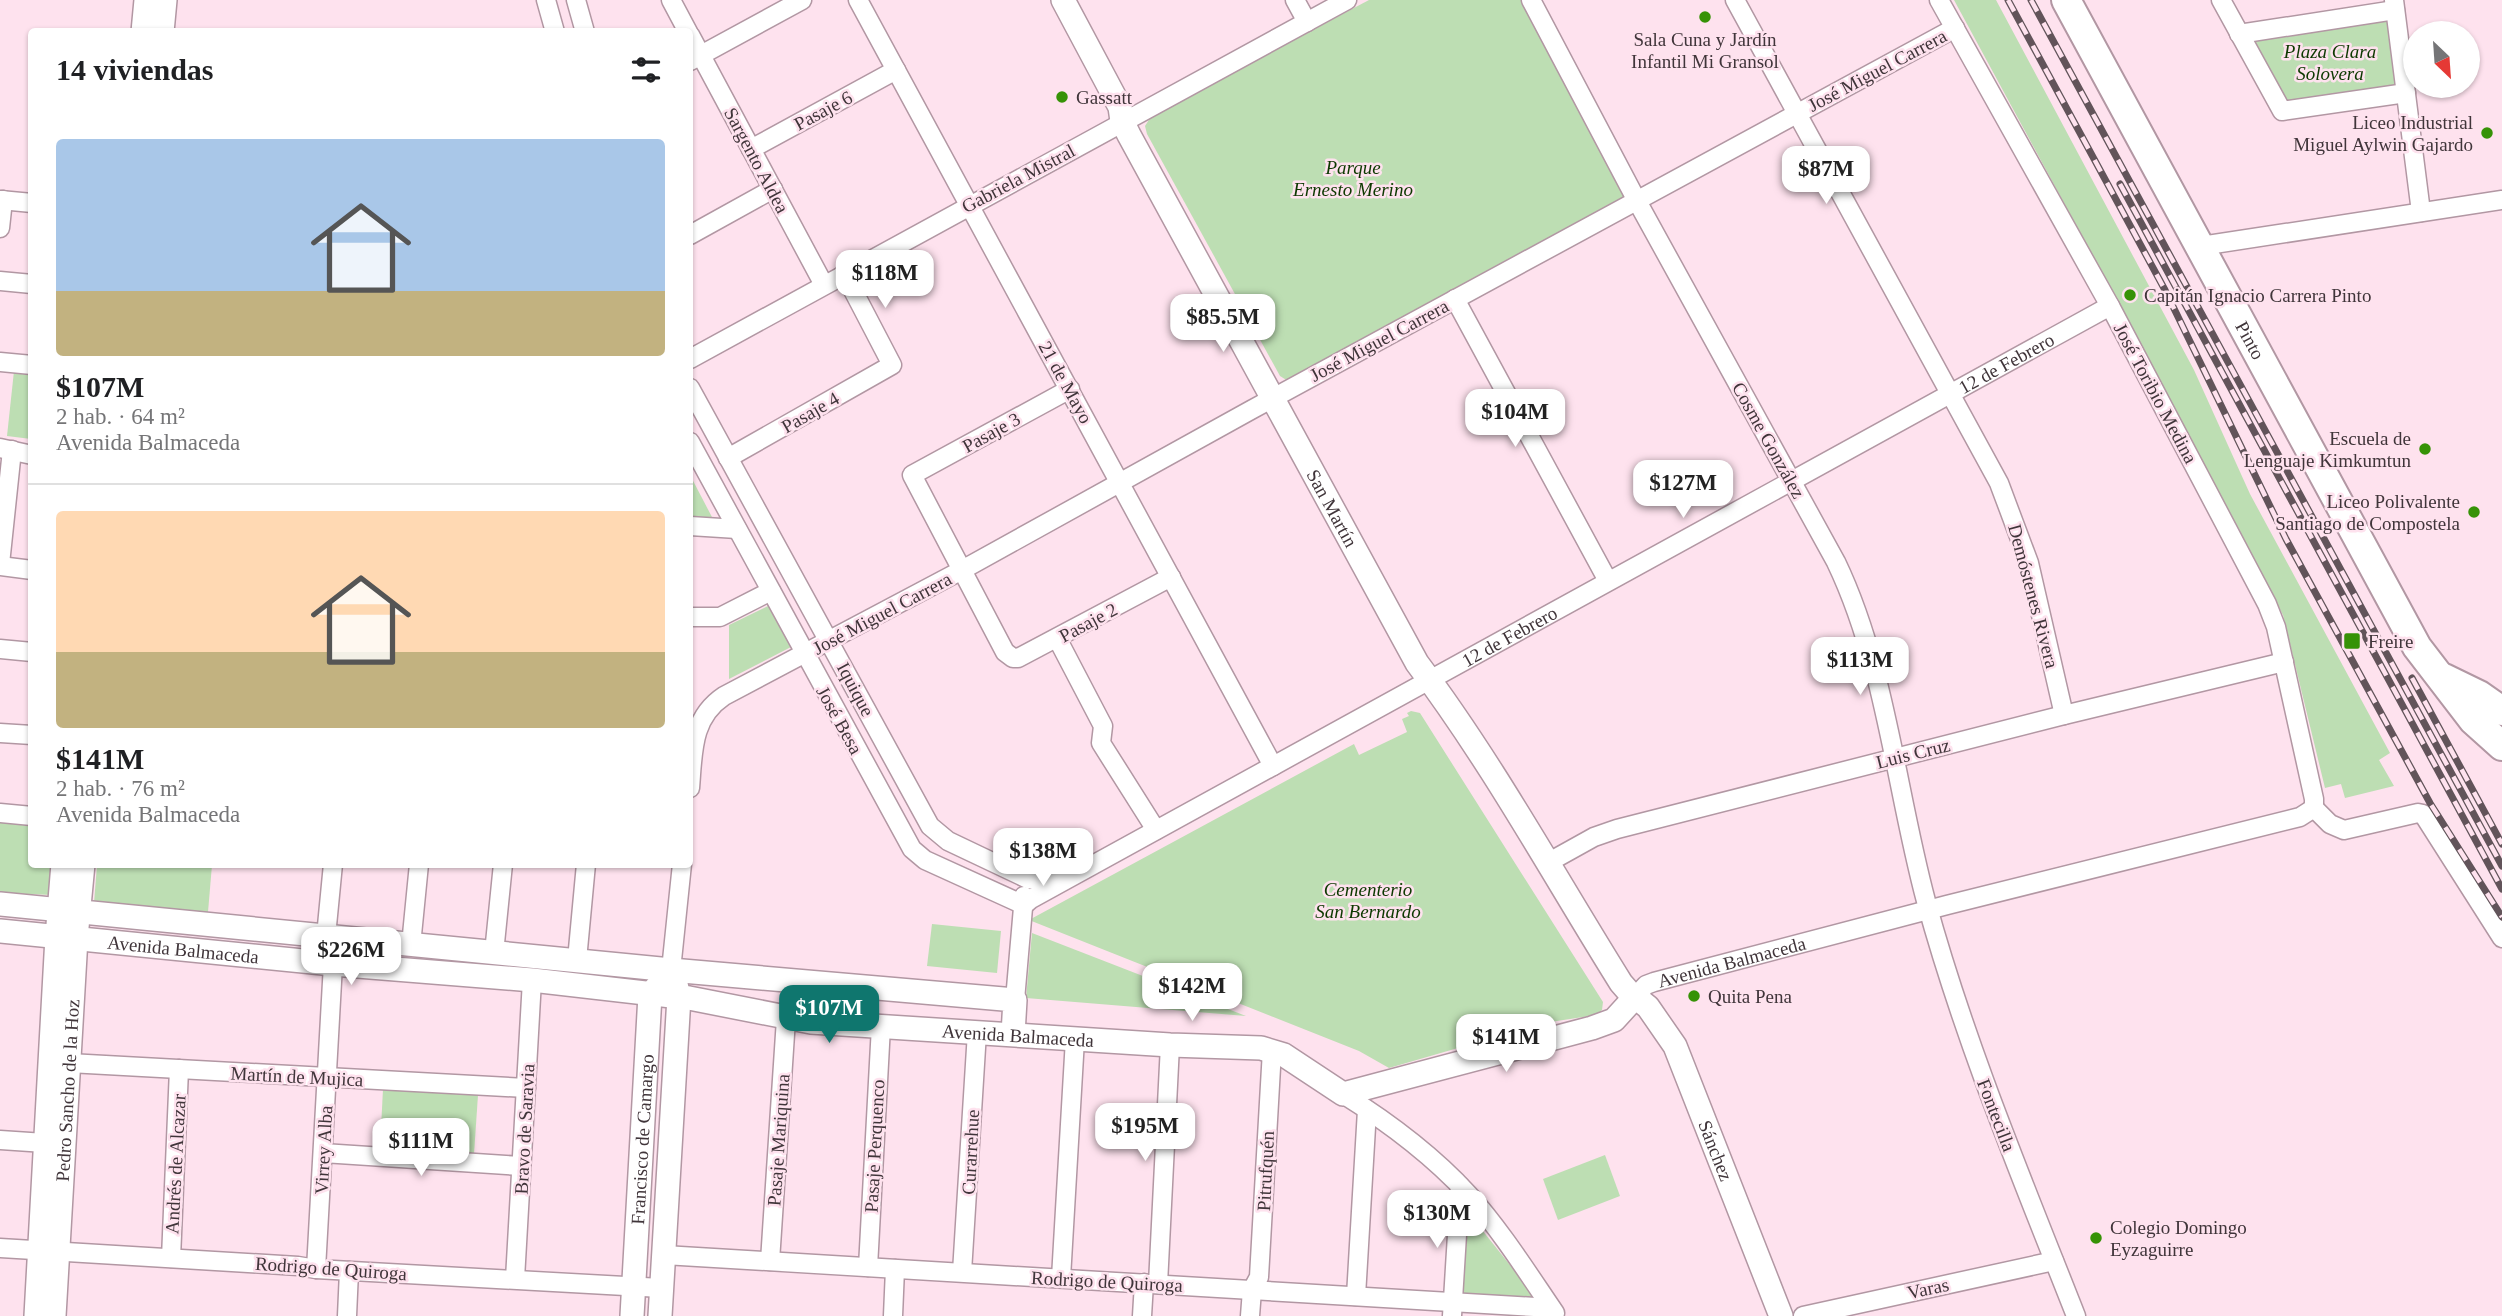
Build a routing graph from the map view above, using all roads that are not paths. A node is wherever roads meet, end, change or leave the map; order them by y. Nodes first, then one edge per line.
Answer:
1 (146, 0) edge
2 (165, 0) edge
3 (546, 0) edge
4 (576, 0) edge
5 (671, 0) edge
6 (802, 0) edge
7 (858, 0) edge
8 (1063, 0) edge
9 (1295, 0) edge
10 (1347, 0) edge
11 (1531, 0) edge
12 (1735, 0) edge
13 (1939, 0) edge
14 (2221, 0) edge
15 (2071, 2) edge
16 (2394, 5) edge
17 (1307, 22) junction
18 (143, 28) edge
19 (162, 28) edge
20 (554, 28) edge
21 (584, 28) edge
22 (686, 28) edge
23 (1955, 29) junction
24 (2239, 34) junction
25 (695, 58) edge
26 (896, 70) junction
27 (2403, 71) edge
28 (2403, 93) edge
29 (2407, 98) edge
30 (1797, 114) junction
31 (1122, 121) junction
32 (751, 149) junction
33 (773, 189) junction
34 (1, 200) edge
35 (2502, 200) edge
36 (1637, 201) junction
37 (28, 203) edge
38 (969, 205) junction
39 (2421, 212) junction
40 (0, 228) edge
41 (693, 233) edge
42 (2201, 246) junction
43 (844, 274) junction
44 (0, 281) edge
45 (28, 284) edge
46 (824, 285) junction
47 (1455, 299) junction
48 (2110, 306) junction
49 (693, 357) edge
50 (0, 362) edge
51 (28, 365) edge
52 (1070, 389) junction
53 (693, 394) edge
54 (1950, 394) junction
55 (1272, 398) junction
56 (693, 448) edge
57 (6, 449) edge
58 (28, 454) edge
59 (728, 458) junction
60 (1120, 482) junction
61 (1793, 482) junction
62 (693, 526) edge
63 (737, 529) junction
64 (0, 565) edge
65 (28, 568) edge
66 (962, 570) junction
67 (1171, 577) junction
68 (1608, 581) junction
69 (771, 591) junction
70 (693, 617) edge
71 (1057, 638) junction
72 (830, 641) junction
73 (0, 649) edge
74 (28, 652) edge
75 (804, 654) junction
76 (2284, 662) junction
77 (2442, 677) junction
78 (1429, 679) junction
79 (2502, 711) edge
80 (2064, 715) junction
81 (0, 733) edge
82 (28, 735) edge
83 (2502, 746) edge
84 (693, 755) edge
85 (1894, 758) junction
86 (1273, 766) junction
87 (2314, 808) junction
88 (0, 813) edge
89 (28, 816) edge
90 (1156, 830) junction
91 (1549, 862) junction
92 (63, 868) edge
93 (82, 868) edge
94 (333, 868) edge
95 (419, 868) edge
96 (503, 868) edge
97 (586, 868) edge
98 (682, 868) edge
99 (1020, 876) junction
100 (1062, 883) junction
101 (0, 904) edge
102 (1024, 905) junction
103 (1929, 910) junction
104 (68, 911) junction
105 (0, 932) edge
106 (326, 936) junction
107 (66, 938) junction
108 (2502, 938) edge
109 (411, 945) junction
110 (494, 953) junction
111 (577, 960) junction
112 (333, 964) junction
113 (671, 970) junction
114 (532, 980) junction
115 (650, 995) junction
116 (679, 997) junction
117 (1635, 997) junction
118 (1015, 1000) junction
119 (786, 1018) junction
120 (881, 1026) junction
121 (977, 1032) junction
122 (1013, 1034) junction
123 (1075, 1039) junction
124 (1170, 1045) junction
125 (1272, 1050) junction
126 (69, 1063) junction
127 (179, 1069) junction
128 (327, 1077) junction
129 (526, 1088) junction
130 (1343, 1094) junction
131 (1367, 1110) junction
132 (0, 1140) edge
133 (45, 1143) junction
134 (323, 1153) junction
135 (522, 1166) junction
136 (1460, 1186) junction
137 (0, 1248) edge
138 (49, 1251) junction
139 (664, 1255) junction
140 (170, 1258) junction
141 (770, 1261) junction
142 (2054, 1261) junction
143 (868, 1267) junction
144 (317, 1269) junction
145 (895, 1269) junction
146 (349, 1271) junction
147 (962, 1272) junction
148 (1061, 1278) junction
149 (515, 1279) junction
150 (1151, 1284) junction
151 (634, 1286) junction
152 (661, 1288) junction
153 (1252, 1290) junction
154 (1356, 1296) junction
155 (1452, 1309) edge
156 (1554, 1312) edge
157 (36, 1316) edge
158 (54, 1316) edge
159 (347, 1316) edge
160 (632, 1316) edge
161 (660, 1316) edge
162 (893, 1316) edge
163 (1142, 1316) edge
164 (1251, 1316) edge
165 (1781, 1316) edge
166 (1803, 1316) edge
167 (2076, 1316) edge

1 - 18 street
2 - 19 street
3 - 20 street
4 - 21 street
5 - 22 street, Sargento Aldea
6 - 25 street
7 - 26 street, 21 de Mayo
8 - 31 street, San Martín
9 - 17 street
10 - 17 street, Gabriela Mistral
11 - 36 street, Cosme González
12 - 30 street, Demóstenes Rivera
13 - 23 street, José Toribio Medina
14 - 24 street
15 - 42 main road, Pinto
16 - 24 street
16 - 27 street
17 - 31 street, Gabriela Mistral
23 - 30 street, José Miguel Carrera
23 - 48 street, José Toribio Medina
24 - 28 street
25 - 32 street, Sargento Aldea
26 - 32 street, Pasaje 6
26 - 38 street, 21 de Mayo
29 - 39 street
30 - 36 street, José Miguel Carrera
30 - 54 street, Demóstenes Rivera
31 - 38 street, Gabriela Mistral
31 - 55 street, San Martín
32 - 33 street, Sargento Aldea
33 - 41 street
33 - 46 street, Sargento Aldea
34 - 37 street
34 - 40 street
35 - 39 street
36 - 47 street, José Miguel Carrera
36 - 61 street, Cosme González
38 - 43 street, Gabriela Mistral
38 - 52 street, 21 de Mayo
39 - 42 street
42 - 77 main road, Pinto
43 - 46 street, Gabriela Mistral
43 - 59 street, Pasaje 4
44 - 45 street
46 - 49 street, Gabriela Mistral
47 - 55 street, José Miguel Carrera
47 - 68 street
48 - 54 street, 12 de Febrero
48 - 76 street, José Toribio Medina
50 - 51 street
52 - 60 street, 21 de Mayo
52 - 66 street, Pasaje 3
53 - 59 street, Iquique
54 - 61 street, 12 de Febrero
54 - 80 street, Demóstenes Rivera
55 - 60 street, José Miguel Carrera
55 - 78 street, San Martín
56 - 63 street, José Besa
57 - 58 street
57 - 64 street
59 - 72 street, Iquique
60 - 66 street, José Miguel Carrera
60 - 67 street, 21 de Mayo
61 - 68 street, 12 de Febrero
61 - 85 street, Cosme González
62 - 63 street
63 - 69 street, José Besa
64 - 65 street
66 - 71 street, Pasaje 2
66 - 72 street, José Miguel Carrera
67 - 71 street, Pasaje 2
67 - 86 street, 21 de Mayo
68 - 78 street, 12 de Febrero
69 - 70 street
69 - 75 street, José Besa
71 - 90 street
72 - 75 street, José Miguel Carrera
72 - 99 street, Iquique
73 - 74 street
75 - 84 street
75 - 102 street, José Besa
76 - 80 street, Luis Cruz
76 - 87 street, José Toribio Medina
77 - 79 main road, Pinto
77 - 83 main road, Pinto
78 - 86 street, 12 de Febrero
78 - 91 street, San Martín
80 - 85 street, Luis Cruz
81 - 82 street
85 - 91 street, Luis Cruz
85 - 103 street, Cosme González
86 - 90 street, 12 de Febrero
87 - 103 street, Avenida Balmaceda
87 - 108 street
88 - 89 street
90 - 100 street, 12 de Febrero
91 - 117 street, San Martín
92 - 104 street, Pedro Sancho de la Hoz
93 - 104 street, Pedro Sancho de la Hoz
94 - 106 street, Virrey Alba
95 - 109 street
96 - 110 street
97 - 111 street
98 - 113 street, Francisco de Camargo
99 - 100 street, Iquique
99 - 102 street
100 - 102 street, 12 de Febrero
101 - 104 street, Avenida Balmaceda
102 - 118 street
103 - 117 street, Avenida Balmaceda
103 - 142 street, Fontecilla
104 - 106 street, Avenida Balmaceda
104 - 107 street, Pedro Sancho de la Hoz
105 - 107 street, Avenida Balmaceda
106 - 109 street, Avenida Balmaceda
106 - 112 street, Virrey Alba
107 - 112 street, Avenida Balmaceda
107 - 126 street, Pedro Sancho de la Hoz
107 - 133 street, Pedro Sancho de la Hoz
109 - 110 street, Avenida Balmaceda
110 - 111 street, Avenida Balmaceda
111 - 113 street, Avenida Balmaceda
112 - 114 street, Avenida Balmaceda
112 - 128 street, Virrey Alba
113 - 115 street
113 - 116 street, Francisco de Camargo
113 - 118 street, Avenida Balmaceda
114 - 115 street, Avenida Balmaceda
114 - 129 street, Bravo de Saravia
115 - 116 street, Avenida Balmaceda
115 - 151 street, Francisco de Camargo
116 - 119 street, Avenida Balmaceda
116 - 139 street, Francisco de Camargo
117 - 130 street, Avenida Balmaceda
117 - 165 street, Sánchez
118 - 122 street
119 - 120 street, Avenida Balmaceda
119 - 141 street, Pasaje Mariquina
120 - 121 street, Avenida Balmaceda
120 - 143 street, Pasaje Perquenco
121 - 122 street, Avenida Balmaceda
121 - 147 street, Curarrehue
122 - 123 street, Avenida Balmaceda
123 - 124 street, Avenida Balmaceda
123 - 148 street
124 - 125 street, Avenida Balmaceda
124 - 150 street
125 - 130 street, Avenida Balmaceda
125 - 153 street, Pitrufquén
126 - 127 street, Martín de Mujica
126 - 138 street, Pedro Sancho de la Hoz
127 - 128 street, Martín de Mujica
127 - 140 street, Andrés de Alcazar
128 - 129 street, Martín de Mujica
128 - 134 street, Virrey Alba
129 - 135 street, Bravo de Saravia
130 - 131 street
131 - 136 street
131 - 154 street
132 - 133 street
133 - 138 street, Pedro Sancho de la Hoz
134 - 135 street
134 - 144 street, Virrey Alba
135 - 149 street, Bravo de Saravia
136 - 155 street
136 - 156 street
137 - 138 street, Rodrigo de Quiroga
138 - 140 street, Rodrigo de Quiroga
138 - 157 street, Pedro Sancho de la Hoz
138 - 158 street, Pedro Sancho de la Hoz
139 - 141 street, Rodrigo de Quiroga
139 - 152 street, Francisco de Camargo
140 - 144 street, Rodrigo de Quiroga
141 - 143 street, Rodrigo de Quiroga
142 - 166 street, Varas
142 - 167 street, Fontecilla
143 - 145 street, Rodrigo de Quiroga
144 - 146 street, Rodrigo de Quiroga
145 - 147 street, Rodrigo de Quiroga
145 - 162 street
146 - 149 street, Rodrigo de Quiroga
146 - 159 street
147 - 148 street, Rodrigo de Quiroga
148 - 150 street, Rodrigo de Quiroga
149 - 151 street, Rodrigo de Quiroga
150 - 153 street, Rodrigo de Quiroga
150 - 163 street
151 - 152 street, Rodrigo de Quiroga
151 - 160 street, Francisco de Camargo
152 - 161 street, Francisco de Camargo
153 - 154 street, Rodrigo de Quiroga
153 - 164 street, Pitrufquén
154 - 155 street, Rodrigo de Quiroga
155 - 156 street, Rodrigo de Quiroga

